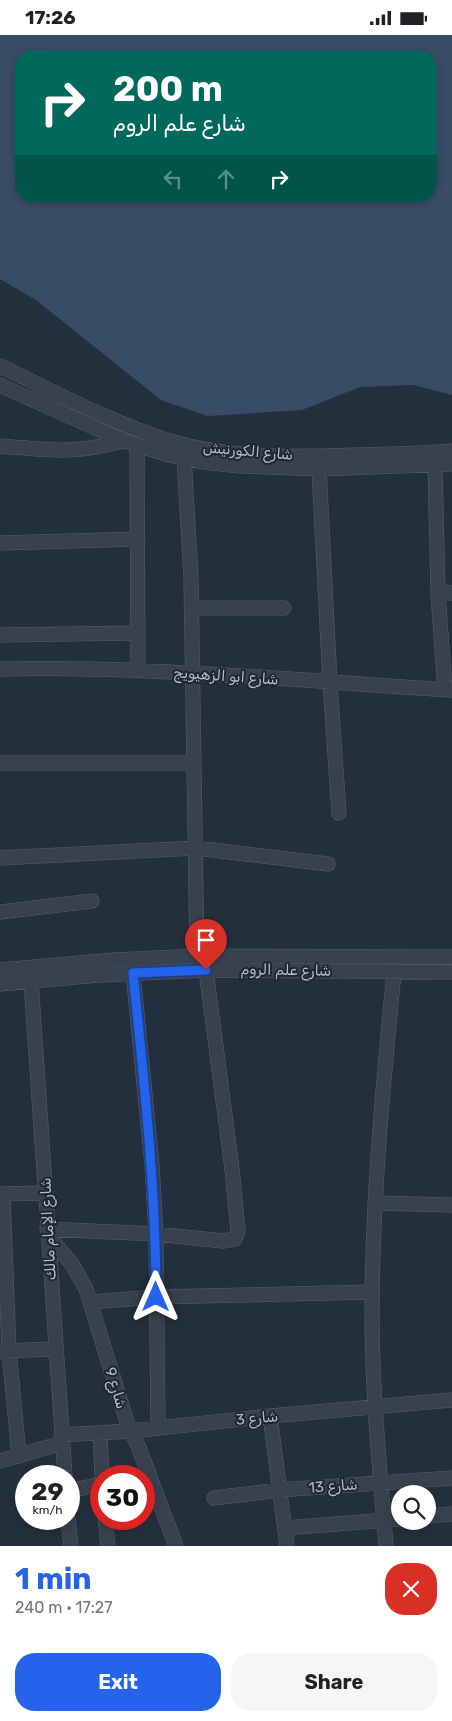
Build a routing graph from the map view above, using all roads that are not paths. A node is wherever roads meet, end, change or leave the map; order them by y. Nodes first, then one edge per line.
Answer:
1 (0, 366) edge
2 (0, 385) edge
3 (126, 425) junction
4 (127, 442) junction
5 (0, 446) edge
6 (452, 451) edge
7 (184, 458) junction
8 (452, 464) edge
9 (436, 465) junction
10 (319, 469) junction
11 (138, 539) junction
12 (0, 543) edge
13 (445, 593) edge
14 (191, 608) junction
15 (284, 608) dead end
16 (446, 632) edge
17 (138, 633) junction
18 (0, 635) edge
19 (0, 669) edge
20 (138, 670) junction
21 (192, 673) junction
22 (330, 683) junction
23 (449, 690) edge
24 (0, 763) edge
25 (193, 763) junction
26 (340, 813) dead end
27 (196, 848) junction
28 (0, 858) edge
29 (328, 864) dead end
30 (92, 901) dead end
31 (0, 912) edge
32 (197, 956) junction
33 (313, 956) junction
34 (452, 957) edge
35 (0, 970) edge
36 (206, 970) junction
37 (312, 971) junction
38 (394, 972) junction
39 (452, 972) edge
40 (133, 973) junction
41 (31, 981) junction
42 (0, 984) edge
43 (46, 1193) junction
44 (2, 1194) edge
45 (375, 1203) junction
46 (452, 1205) edge
47 (47, 1232) junction
48 (156, 1234) junction
49 (372, 1292) junction
50 (156, 1297) junction
51 (90, 1302) junction
52 (55, 1349) junction
53 (4, 1351) edge
54 (452, 1401) edge
55 (374, 1408) junction
56 (270, 1416) junction
57 (158, 1428) junction
58 (131, 1431) junction
59 (100, 1433) junction
60 (62, 1439) junction
61 (19, 1456) junction
62 (0, 1461) edge
63 (63, 1465) edge
64 (101, 1465) edge
65 (146, 1465) edge
66 (452, 1478) edge
67 (381, 1483) junction
68 (155, 1489) edge
69 (279, 1490) junction
70 (214, 1498) dead end
71 (452, 1515) edge
72 (436, 1516) edge
73 (384, 1520) junction
74 (391, 1520) edge
75 (285, 1528) junction
76 (69, 1530) edge
77 (106, 1530) edge
78 (70, 1546) edge
79 (108, 1546) edge
80 (176, 1546) edge
81 (287, 1546) edge
82 (386, 1546) edge

1 - 3 street, شارع الكورنيش
2 - 4 street, شارع الكورنيش
3 - 4 street
3 - 6 street, شارع الكورنيش
4 - 5 street
4 - 7 street, شارع الكورنيش
4 - 11 street
7 - 10 street, شارع الكورنيش
7 - 14 street
8 - 9 street, شارع الكورنيش
9 - 10 street, شارع الكورنيش
9 - 13 street
10 - 22 street
11 - 12 street
11 - 17 street
13 - 16 street
14 - 15 street
14 - 21 street
16 - 23 street
17 - 18 street
17 - 20 street
19 - 20 street, شارع ابو الزهيويج
20 - 21 street, شارع ابو الزهيويج
21 - 22 street, شارع ابو الزهيويج
21 - 25 street
22 - 23 street, شارع ابو الزهيويج
22 - 26 street
24 - 25 street
25 - 27 street
27 - 28 street
27 - 29 street
27 - 32 street
30 - 31 street
32 - 33 street, شارع علم الروم
32 - 35 street, شارع علم الروم
33 - 34 street, شارع علم الروم
33 - 37 street
36 - 37 street, شارع علم الروم
36 - 40 street, شارع علم الروم
36 - 48 street
37 - 38 street, شارع علم الروم
38 - 39 street, شارع علم الروم
38 - 45 street
40 - 41 street, شارع علم الروم
40 - 48 street
41 - 42 street, شارع علم الروم
41 - 43 street, شارع الإمام مالك
43 - 44 street
43 - 47 street, شارع الإمام مالك
44 - 53 street
45 - 46 street
45 - 49 street
47 - 48 street
47 - 51 street, شارع 9
47 - 52 street, شارع الإمام مالك
48 - 50 street
49 - 50 street
49 - 55 street
50 - 51 street
50 - 57 street
51 - 58 street, شارع 9
52 - 53 street
52 - 60 street, شارع الإمام مالك
53 - 61 street
54 - 55 street, شارع 3
55 - 56 street, شارع 3
55 - 67 street
56 - 57 street, شارع 3
56 - 69 street
57 - 58 street, شارع 3
58 - 59 street, شارع 3
58 - 65 street, شارع 9
59 - 60 street, شارع 3
59 - 64 street
60 - 61 street, شارع 3
60 - 63 street, شارع الإمام مالك
61 - 62 street, شارع 3
66 - 67 street, شارع 13
67 - 69 street, شارع 13
67 - 73 street
68 - 80 street, شارع 9
69 - 70 street, شارع 13
69 - 75 street
71 - 72 street
73 - 74 street
73 - 75 street
73 - 82 street
75 - 81 street
76 - 78 street
77 - 79 street

